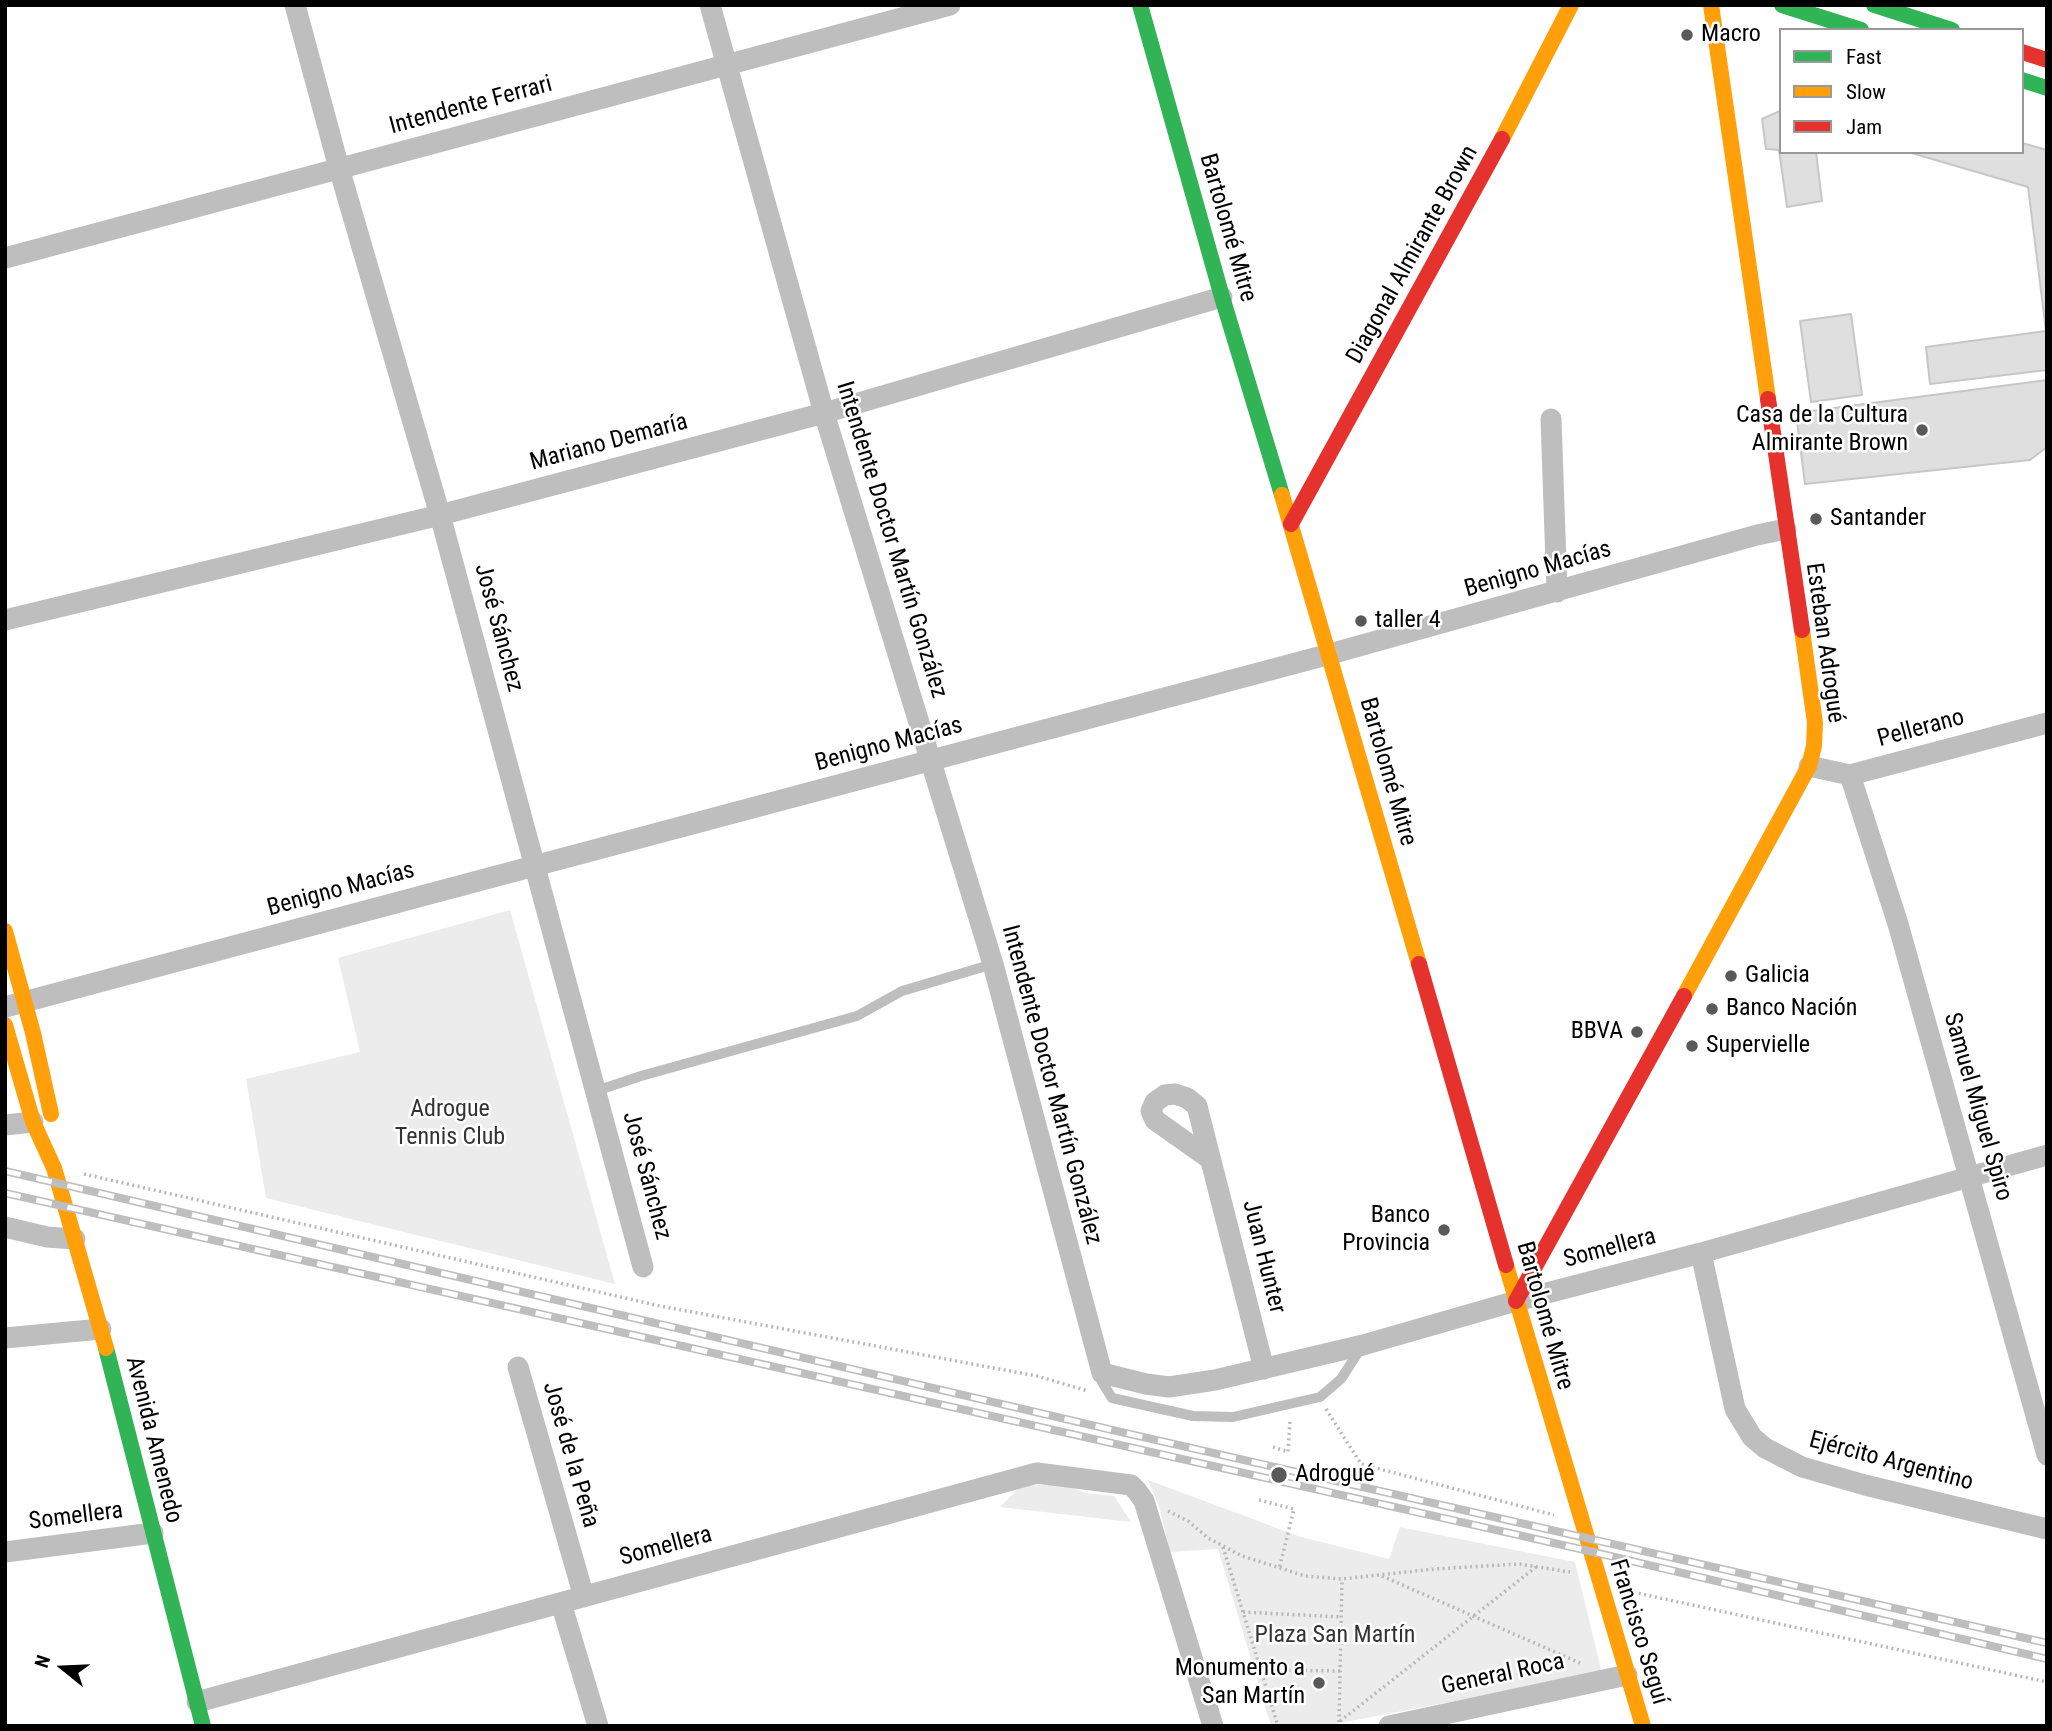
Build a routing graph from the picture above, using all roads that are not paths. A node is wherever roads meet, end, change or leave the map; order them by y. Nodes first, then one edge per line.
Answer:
1 (295, 5) edge
2 (710, 5) edge
3 (950, 5) edge
4 (1140, 5) edge
5 (1571, 5) edge
6 (1711, 5) edge
7 (1782, 5) edge
8 (1874, 5) edge
9 (1855, 28) edge
10 (1946, 28) edge
11 (2024, 53) edge
12 (2047, 60) edge
13 (727, 64) junction
14 (2024, 81) edge
15 (2047, 88) edge
16 (339, 168) junction
17 (5, 258) edge
18 (1222, 297) junction
19 (824, 413) junction
20 (1551, 419) dead end
21 (440, 515) junction
22 (1291, 524) junction
23 (1786, 529) junction
24 (1557, 592) junction
25 (5, 620) edge
26 (1331, 654) junction
27 (2047, 723) edge
28 (932, 761) junction
29 (1809, 766) junction
30 (1850, 775) junction
31 (536, 865) junction
32 (5, 931) edge
33 (993, 964) junction
34 (15, 1004) edge
35 (5, 1025) edge
36 (596, 1091) junction
37 (33, 1122) junction
38 (5, 1125) edge
39 (2047, 1155) edge
40 (1210, 1159) dead end
41 (54, 1168) junction
42 (1970, 1176) junction
43 (5, 1227) edge
44 (75, 1239) junction
45 (1701, 1252) junction
46 (643, 1267) dead end
47 (1516, 1301) junction
48 (101, 1329) junction
49 (5, 1338) edge
50 (1363, 1345) junction
51 (518, 1367) dead end
52 (1264, 1368) junction
53 (1102, 1373) junction
54 (2047, 1455) edge
55 (2047, 1529) edge
56 (153, 1534) junction
57 (1589, 1551) joint
58 (5, 1552) edge
59 (584, 1597) junction
60 (561, 1603) junction
61 (1621, 1677) junction
62 (197, 1702) junction
63 (203, 1726) edge
64 (598, 1726) edge
65 (1213, 1726) edge
66 (1389, 1726) edge
67 (1643, 1726) edge

1 - 16 street, José Sánchez
2 - 13 street, Intendente Doctor Martín González
3 - 13 street, Intendente Ferrari
4 - 18 street, Bartolomé Mitre
5 - 22 street, Diagonal Almirante Brown
6 - 23 street, Esteban Adrogué
7 - 9 street
8 - 10 street
11 - 12 street
13 - 16 street, Intendente Ferrari
13 - 19 street, Intendente Doctor Martín González
14 - 15 street
16 - 17 street, Intendente Ferrari
16 - 21 street, José Sánchez
18 - 19 street, Mariano Demaría
18 - 22 street, Bartolomé Mitre
19 - 21 street, Mariano Demaría
19 - 28 street, Intendente Doctor Martín González
20 - 24 street
21 - 25 street, Mariano Demaría
21 - 31 street, José Sánchez
22 - 26 street, Bartolomé Mitre
23 - 24 street, Benigno Macías
23 - 29 street, Esteban Adrogué
24 - 26 street, Benigno Macías
26 - 28 street, Benigno Macías
26 - 47 street, Bartolomé Mitre
27 - 30 street, Pellerano
28 - 31 street, Benigno Macías
28 - 33 street, Intendente Doctor Martín González
29 - 30 street, Pellerano
29 - 47 street, Esteban Adrogué
30 - 42 street, Samuel Miguel Spiro
31 - 34 street, Benigno Macías
31 - 36 street, José Sánchez
32 - 34 street, Avenida Amenedo
33 - 36 lane
33 - 53 street, Intendente Doctor Martín González
34 - 41 street, Avenida Amenedo
35 - 37 street, Avenida Amenedo
36 - 46 street, José Sánchez
37 - 38 street
37 - 41 street, Avenida Amenedo
39 - 42 street, Somellera
40 - 52 street, Juan Hunter
41 - 44 street, Avenida Amenedo
42 - 45 street, Somellera
42 - 54 street, Samuel Miguel Spiro
43 - 44 street
44 - 48 street, Avenida Amenedo
45 - 47 street, Somellera
45 - 55 street, Ejército Argentino
47 - 50 street, Somellera
47 - 57 street, Bartolomé Mitre
48 - 49 street
48 - 56 street, Avenida Amenedo
50 - 52 street, Somellera
50 - 53 lane
51 - 59 street, José de la Peña
52 - 53 street, Somellera
56 - 58 street, Somellera
56 - 62 street, Avenida Amenedo
57 - 61 street, Francisco Seguí
59 - 60 street, Somellera
59 - 65 street, Somellera
60 - 62 street, Somellera
60 - 64 street
61 - 66 street, General Roca
61 - 67 street, Francisco Seguí
62 - 63 street, Avenida Amenedo

